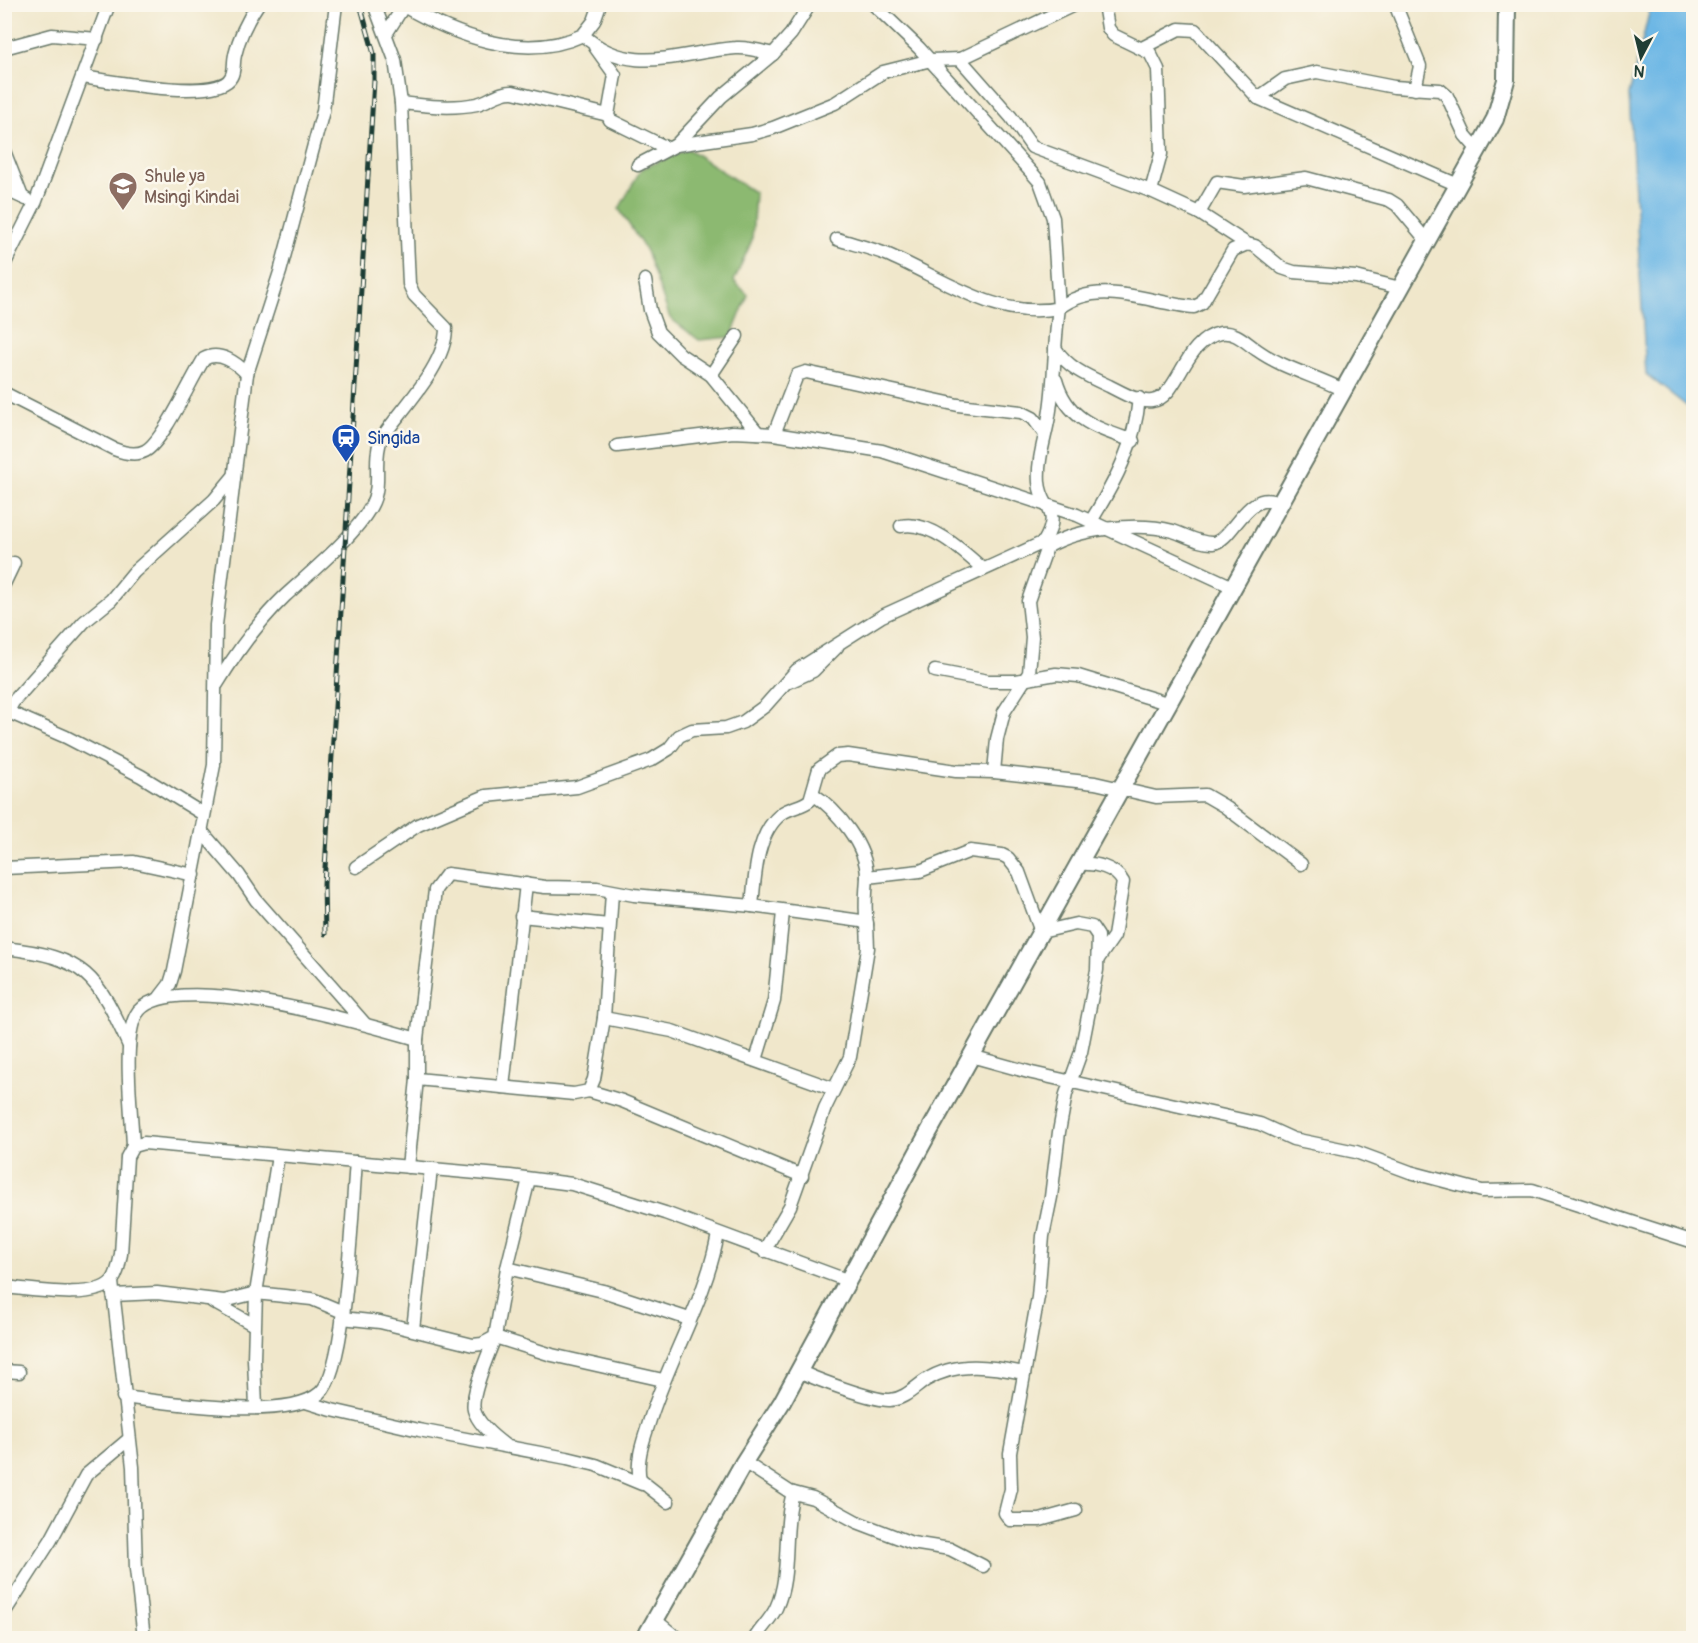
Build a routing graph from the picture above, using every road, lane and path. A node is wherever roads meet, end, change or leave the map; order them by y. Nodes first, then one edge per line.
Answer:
1 (109, 4) edge
2 (258, 4) edge
3 (336, 4) edge
4 (374, 4) edge
5 (600, 4) edge
6 (810, 4) edge
7 (873, 4) edge
8 (1076, 4) edge
9 (1104, 4) edge
10 (1395, 4) edge
11 (1507, 4) edge
12 (403, 5) edge
13 (386, 34) junction
14 (97, 39) junction
15 (588, 39) junction
16 (4, 48) edge
17 (1142, 48) junction
18 (773, 54) junction
19 (960, 59) junction
20 (931, 60) junction
21 (83, 77) junction
22 (1415, 89) junction
23 (1258, 98) junction
24 (401, 103) junction
25 (608, 115) junction
26 (671, 147) junction
27 (1478, 150) junction
28 (4, 151) edge
29 (638, 165) dead end
30 (1458, 185) junction
31 (4, 189) edge
32 (1151, 191) junction
33 (22, 197) junction
34 (35, 204) junction
35 (1199, 213) junction
36 (837, 240) dead end
37 (1427, 242) junction
38 (1248, 244) junction
39 (4, 265) edge
40 (645, 280) dead end
41 (1400, 288) junction
42 (1059, 309) junction
43 (737, 336) dead end
44 (1055, 348) junction
45 (1053, 366) junction
46 (247, 375) junction
47 (711, 375) junction
48 (1344, 390) junction
49 (4, 393) edge
50 (1139, 398) junction
51 (758, 433) junction
52 (1044, 433) junction
53 (774, 434) junction
54 (1132, 441) junction
55 (618, 446) dead end
56 (233, 477) junction
57 (1279, 504) junction
58 (1049, 506) junction
59 (1091, 521) junction
60 (901, 526) dead end
61 (1110, 529) junction
62 (14, 563) dead end
63 (983, 569) junction
64 (4, 584) edge
65 (1233, 587) junction
66 (935, 671) dead end
67 (1027, 679) junction
68 (216, 686) junction
69 (1170, 704) junction
70 (7, 706) edge
71 (994, 772) junction
72 (1122, 789) junction
73 (813, 794) junction
74 (203, 814) junction
75 (203, 833) junction
76 (1080, 864) junction
77 (1301, 864) dead end
78 (356, 867) dead end
79 (4, 868) edge
80 (194, 875) junction
81 (867, 877) junction
82 (526, 884) junction
83 (612, 892) junction
84 (752, 906) junction
85 (783, 912) junction
86 (521, 916) junction
87 (867, 924) junction
88 (609, 925) junction
89 (1041, 932) junction
90 (4, 948) edge
91 (1098, 959) junction
92 (160, 997) junction
93 (604, 1018) junction
94 (366, 1025) junction
95 (417, 1039) junction
96 (129, 1046) junction
97 (971, 1056) junction
98 (756, 1060) junction
99 (417, 1079) junction
100 (1071, 1081) junction
101 (502, 1087) junction
102 (834, 1089) junction
103 (589, 1091) junction
104 (133, 1146) junction
105 (278, 1156) junction
106 (356, 1162) junction
107 (408, 1167) junction
108 (431, 1169) junction
109 (802, 1176) junction
110 (529, 1179) junction
111 (718, 1234) junction
112 (1694, 1242) edge
113 (764, 1251) junction
114 (507, 1268) junction
115 (849, 1281) junction
116 (112, 1282) junction
117 (4, 1287) edge
118 (256, 1293) junction
119 (113, 1295) junction
120 (210, 1300) junction
121 (342, 1315) junction
122 (689, 1319) junction
123 (254, 1325) junction
124 (413, 1329) junction
125 (495, 1337) junction
126 (4, 1371) edge
127 (799, 1371) junction
128 (19, 1372) dead end
129 (1024, 1373) junction
130 (663, 1380) junction
131 (123, 1397) junction
132 (306, 1402) junction
133 (256, 1407) junction
134 (129, 1439) junction
135 (507, 1447) junction
136 (744, 1462) junction
137 (642, 1484) junction
138 (793, 1494) junction
139 (668, 1502) dead end
140 (1076, 1510) dead end
141 (983, 1566) dead end
142 (8, 1597) edge
143 (4, 1613) edge
144 (655, 1620) junction
145 (144, 1638) edge
146 (645, 1638) edge
147 (677, 1638) edge
148 (755, 1638) edge

1 - 14 street
2 - 21 street
3 - 46 street
4 - 13 street
5 - 15 street
6 - 18 street
7 - 20 street
8 - 19 street
9 - 17 street
10 - 22 street
11 - 27 main road
12 - 13 street
12 - 15 street
13 - 24 street
14 - 16 street
14 - 21 street
15 - 18 street
15 - 25 street
17 - 23 street
17 - 32 street
18 - 26 street
19 - 20 street
19 - 32 street
20 - 26 street
20 - 42 street
21 - 34 street
22 - 23 street
22 - 27 street
23 - 30 street
24 - 25 street
24 - 68 street
25 - 26 street
26 - 29 street
27 - 30 main road
28 - 33 street
30 - 37 main road
31 - 33 street
32 - 35 street
33 - 34 street
34 - 39 street
35 - 37 street
35 - 38 street
36 - 42 street
37 - 41 main road
38 - 41 street
38 - 42 street
40 - 47 street
41 - 48 main road
42 - 44 street
43 - 47 street
44 - 45 street
44 - 50 street
45 - 52 street
45 - 54 street
46 - 49 street
46 - 56 street
47 - 51 street
48 - 50 street
48 - 57 main road
50 - 54 street
51 - 53 street
51 - 55 street
52 - 53 street
52 - 58 street
53 - 58 street
54 - 59 street
56 - 68 street
56 - 70 street
57 - 61 street
57 - 65 main road
58 - 59 street
58 - 63 street
59 - 61 street
60 - 63 street
61 - 65 street
61 - 67 street
62 - 64 street
63 - 78 street
65 - 69 main road
66 - 67 street
67 - 69 street
67 - 71 street
68 - 74 street
69 - 72 main road
70 - 74 street
71 - 72 street
71 - 73 street
72 - 76 main road
72 - 77 street
73 - 81 street
73 - 84 street
74 - 75 street
75 - 80 street
75 - 94 street
76 - 89 main road
76 - 91 street
79 - 80 street
80 - 92 street
81 - 87 street
81 - 89 street
82 - 83 street
82 - 86 street
82 - 95 street
83 - 84 street
83 - 88 street
84 - 85 street
85 - 87 street
85 - 98 street
86 - 88 street
86 - 101 street
87 - 102 street
88 - 93 street
89 - 91 street
89 - 97 main road
90 - 96 street
91 - 100 street
92 - 94 street
92 - 96 street
93 - 98 street
93 - 103 street
94 - 95 street
95 - 99 street
96 - 104 street
97 - 100 street
97 - 115 main road
98 - 102 street
99 - 101 street
99 - 107 street
100 - 112 street
100 - 129 street
101 - 103 street
102 - 109 street
103 - 109 street
104 - 105 street
104 - 116 street
105 - 106 street
105 - 118 street
106 - 107 street
106 - 121 street
107 - 108 street
108 - 110 street
108 - 124 street
109 - 113 street
110 - 111 street
110 - 114 street
111 - 113 street
111 - 122 street
113 - 115 street
114 - 122 street
114 - 125 street
115 - 127 main road
116 - 117 street
116 - 119 street
118 - 120 street
118 - 121 street
118 - 123 street
119 - 120 street
119 - 131 street
120 - 123 street
121 - 124 street
121 - 132 street
122 - 130 street
123 - 133 street
124 - 125 street
125 - 130 street
125 - 135 street
126 - 128 street
127 - 129 street
127 - 136 main road
129 - 140 street
130 - 137 street
131 - 133 street
131 - 134 street
132 - 133 street
132 - 135 street
134 - 142 street
134 - 145 street
135 - 137 street
136 - 138 street
136 - 144 main road
137 - 139 street
138 - 141 street
138 - 148 street
142 - 143 street
144 - 146 main road
144 - 147 street

